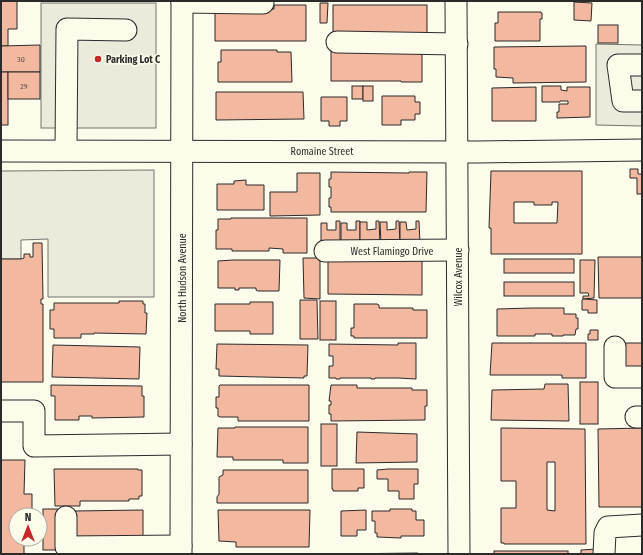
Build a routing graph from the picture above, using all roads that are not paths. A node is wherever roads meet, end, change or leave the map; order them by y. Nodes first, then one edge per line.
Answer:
1 (456, 1) edge
2 (182, 2) edge
3 (263, 3) dead end
4 (126, 30) dead end
5 (338, 42) dead end
6 (457, 44) junction
7 (642, 65) edge
8 (642, 101) edge
9 (1, 150) edge
10 (66, 150) junction
11 (182, 150) junction
12 (642, 150) edge
13 (458, 152) junction
14 (458, 250) junction
15 (325, 251) dead end
16 (615, 347) dead end
17 (642, 377) edge
18 (1, 411) edge
19 (181, 444) junction
20 (66, 517) dead end
21 (642, 525) edge
22 (181, 550) edge
23 (459, 554) edge
24 (604, 554) edge

1 - 6 street, Wilcox Avenue
2 - 3 street
2 - 11 street, North Hudson Avenue
4 - 10 street
5 - 6 street
6 - 13 street, Wilcox Avenue
7 - 8 street
9 - 10 street, Romaine Street
10 - 11 street, Romaine Street
11 - 13 street, Romaine Street
11 - 19 street, North Hudson Avenue
12 - 13 street, Romaine Street
13 - 14 street, Wilcox Avenue
14 - 15 street, West Flamingo Drive
14 - 23 street, Wilcox Avenue
16 - 17 street
18 - 19 street
19 - 22 street, North Hudson Avenue
20 - 22 street
21 - 24 street

